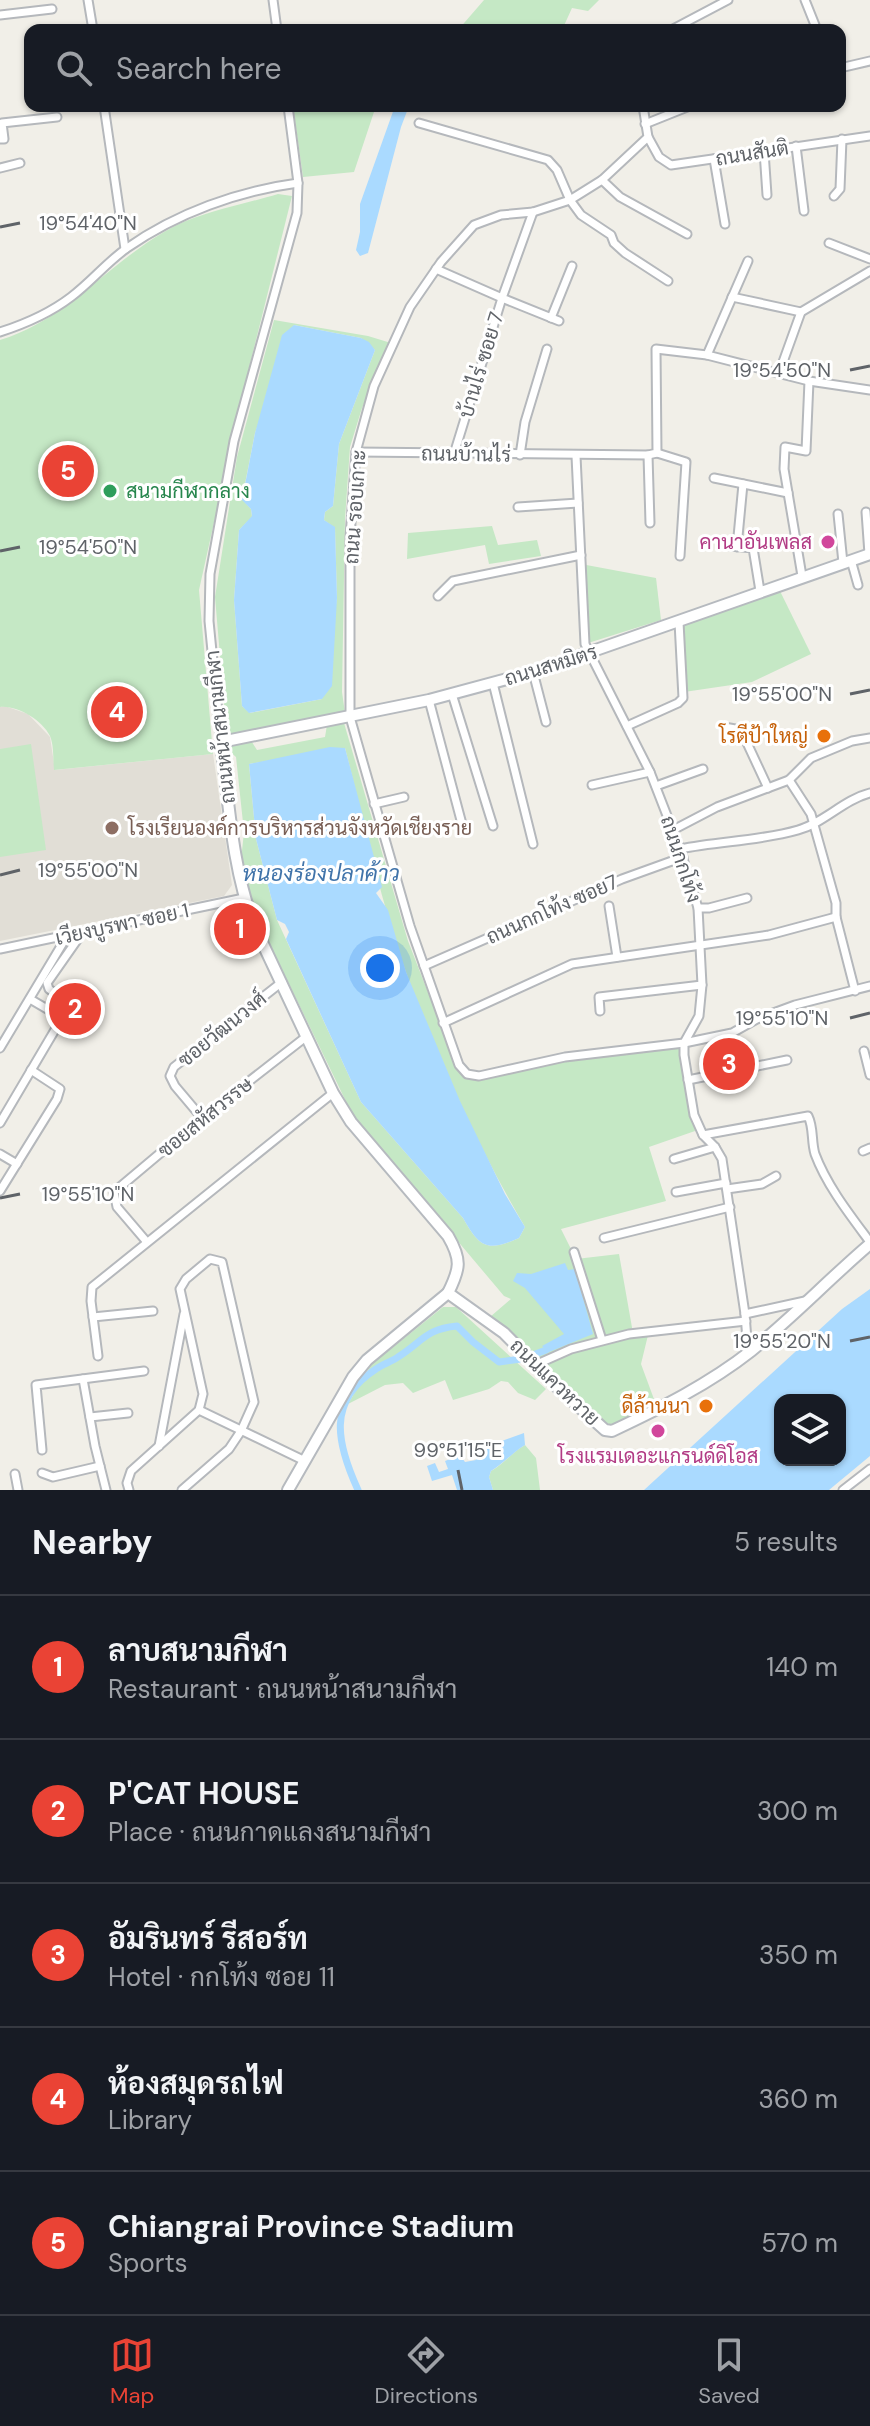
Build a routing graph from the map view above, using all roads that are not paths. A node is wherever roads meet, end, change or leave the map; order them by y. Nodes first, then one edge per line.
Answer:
1 (88, 0) edge
2 (273, 0) edge
3 (728, 0) edge
4 (805, 0) edge
5 (52, 9) dead end
6 (0, 15) edge
7 (92, 24) edge
8 (276, 24) edge
9 (682, 24) edge
10 (815, 24) edge
11 (870, 61) edge
12 (846, 67) edge
13 (105, 112) edge
14 (289, 112) edge
15 (644, 112) edge
16 (675, 112) edge
17 (57, 117) dead end
18 (419, 123) dead end
19 (645, 124) junction
20 (870, 136) edge
21 (648, 137) junction
22 (0, 139) edge
23 (842, 139) junction
24 (796, 146) junction
25 (764, 151) junction
26 (714, 159) junction
27 (20, 163) dead end
28 (0, 168) edge
29 (602, 180) junction
30 (298, 183) junction
31 (767, 195) dead end
32 (834, 196) dead end
33 (570, 200) junction
34 (804, 211) dead end
35 (533, 212) junction
36 (725, 224) dead end
37 (687, 234) dead end
38 (829, 243) dead end
39 (125, 249) junction
40 (870, 259) edge
41 (748, 261) dead end
42 (572, 266) dead end
43 (436, 269) junction
44 (870, 271) edge
45 (668, 281) dead end
46 (732, 297) junction
47 (502, 298) junction
48 (801, 312) junction
49 (0, 332) edge
50 (547, 349) dead end
51 (707, 355) junction
52 (779, 373) junction
53 (809, 381) junction
54 (870, 390) edge
55 (356, 452) junction
56 (454, 454) junction
57 (652, 454) junction
58 (520, 455) junction
59 (576, 456) junction
60 (714, 478) dead end
61 (743, 484) junction
62 (788, 493) junction
63 (578, 503) junction
64 (518, 507) dead end
65 (866, 512) dead end
66 (838, 514) dead end
67 (650, 523) dead end
68 (722, 545) dead end
69 (737, 547) junction
70 (870, 554) edge
71 (581, 555) junction
72 (680, 556) dead end
73 (847, 561) junction
74 (802, 576) junction
75 (858, 585) dead end
76 (760, 591) junction
77 (438, 596) dead end
78 (679, 622) junction
79 (589, 655) junction
80 (533, 672) junction
81 (493, 683) junction
82 (452, 694) junction
83 (429, 700) junction
84 (350, 717) junction
85 (546, 722) dead end
86 (627, 726) junction
87 (724, 727) dead end
88 (870, 738) edge
89 (221, 742) junction
90 (703, 769) dead end
91 (650, 772) junction
92 (789, 780) junction
93 (592, 785) dead end
94 (656, 786) junction
95 (768, 788) junction
96 (870, 793) edge
97 (404, 797) dead end
98 (374, 804) junction
99 (462, 824) dead end
100 (814, 825) junction
101 (493, 826) dead end
102 (673, 830) junction
103 (533, 844) dead end
104 (681, 853) junction
105 (244, 898) junction
106 (747, 898) dead end
107 (609, 906) dead end
108 (698, 908) junction
109 (836, 917) junction
110 (82, 933) junction
111 (67, 936) junction
112 (699, 944) junction
113 (0, 949) edge
114 (617, 957) junction
115 (424, 966) junction
116 (282, 982) junction
117 (702, 985) junction
118 (870, 986) edge
119 (855, 991) junction
120 (30, 999) junction
121 (76, 1009) dead end
122 (600, 1011) dead end
123 (443, 1023) junction
124 (307, 1036) junction
125 (684, 1043) junction
126 (0, 1048) edge
127 (864, 1051) dead end
128 (787, 1060) dead end
129 (31, 1070) junction
130 (870, 1075) edge
131 (688, 1080) junction
132 (333, 1093) junction
133 (202, 1118) junction
134 (0, 1123) edge
135 (703, 1135) junction
136 (715, 1147) junction
137 (0, 1154) edge
138 (674, 1159) dead end
139 (17, 1164) junction
140 (776, 1176) dead end
141 (727, 1186) junction
142 (0, 1191) edge
143 (676, 1192) dead end
144 (730, 1207) junction
145 (604, 1238) dead end
146 (146, 1241) junction
147 (870, 1243) edge
148 (574, 1252) dead end
149 (448, 1293) junction
150 (811, 1300) junction
151 (153, 1311) dead end
152 (184, 1311) junction
153 (93, 1317) junction
154 (745, 1317) junction
155 (602, 1340) junction
156 (748, 1353) junction
157 (98, 1356) dead end
158 (535, 1365) junction
159 (144, 1371) dead end
160 (83, 1379) junction
161 (199, 1410) junction
162 (128, 1413) dead end
163 (90, 1417) junction
164 (241, 1431) junction
165 (159, 1446) junction
166 (42, 1450) dead end
167 (305, 1461) junction
168 (100, 1466) junction
169 (870, 1469) edge
170 (42, 1473) dead end
171 (15, 1474) dead end
172 (18, 1490) edge
173 (106, 1490) edge
174 (129, 1490) edge
175 (182, 1490) edge
176 (288, 1490) edge
177 (843, 1490) edge

1 - 7 street
2 - 8 street
3 - 9 street
4 - 10 street
5 - 6 street
11 - 12 street
13 - 39 street
14 - 30 street, ถนนหน้าสนามกีฬา
15 - 19 street
16 - 19 street
17 - 22 street
18 - 33 street
19 - 21 street
20 - 23 street, ถนนสันติ
21 - 26 street, ถนนสันติ
21 - 29 street, ถนน รอบเกาะ
23 - 24 street, ถนนสันติ
23 - 32 street
24 - 25 street, ถนนสันติ
24 - 34 street
25 - 26 street, ถนนสันติ
25 - 31 street
26 - 36 street
27 - 28 street
29 - 33 street, ถนน รอบเกาะ
29 - 37 street
30 - 39 street
30 - 89 street, ถนนหน้าสนามกีฬา
33 - 35 street, ถนน รอบเกาะ
33 - 45 street
35 - 43 street, ถนน รอบเกาะ
35 - 47 street
38 - 40 street
39 - 49 street
41 - 46 street
42 - 47 street
43 - 47 street, บ้านไร่ ซอย 7
43 - 55 street, ถนน รอบเกาะ
44 - 48 street
46 - 48 street
46 - 51 street
47 - 56 street, บ้านไร่ ซอย 7
48 - 52 street
50 - 58 street
51 - 52 street
51 - 57 street
52 - 53 street
53 - 54 street
53 - 62 street
55 - 56 street, ถนนบ้านไร่
55 - 84 street, ถนน รอบเกาะ
56 - 58 street, ถนนบ้านไร่
57 - 59 street, ถนนบ้านไร่
57 - 67 street
57 - 72 street
58 - 59 street, ถนนบ้านไร่
59 - 63 street
60 - 61 street
61 - 62 street
61 - 69 street
62 - 74 street
63 - 64 street
63 - 71 street
65 - 70 street
66 - 73 street
68 - 69 street
69 - 76 street
70 - 73 street, ถนนสหมิตร
71 - 77 street
71 - 79 street
73 - 74 street, ถนนสหมิตร
73 - 75 street
74 - 76 street, ถนนสหมิตร
76 - 78 street, ถนนสหมิตร
78 - 79 street, ถนนสหมิตร
78 - 86 street
79 - 80 street, ถนนสหมิตร
79 - 86 street, ถนนกกโท้ง
80 - 81 street, ถนนสหมิตร
80 - 85 street
81 - 82 street, ถนนสหมิตร
81 - 103 street
82 - 83 street, ถนนสหมิตร
82 - 101 street
83 - 84 street, ถนนสหมิตร
83 - 99 street
84 - 89 street, ถนนสหมิตร
84 - 98 street, ถนน รอบเกาะ
86 - 91 street, ถนนกกโท้ง
87 - 95 street
88 - 92 street
89 - 105 street, ถนนหน้าสนามกีฬา
90 - 94 street
91 - 93 street
91 - 94 street, ถนนกกโท้ง
92 - 95 street
92 - 100 street
94 - 102 street, ถนนกกโท้ง
95 - 102 street
96 - 100 street, ถนนกกโท้ง ซอย7
97 - 98 street
98 - 115 street, ถนน รอบเกาะ
100 - 104 street, ถนนกกโท้ง ซอย7
100 - 109 street
102 - 104 street, ถนนกกโท้ง
104 - 108 street, ถนนกกโท้ง
104 - 115 street, ถนนกกโท้ง ซอย7
105 - 110 street, เวียงบูรพา ซอย 1
105 - 116 street, ถนนหน้าสนามกีฬา
106 - 108 street
107 - 114 street
108 - 112 street, ถนนกกโท้ง
109 - 112 street
109 - 119 street
110 - 111 street, เวียงบูรพา ซอย 1
110 - 121 street
111 - 113 street, เวียงบูรพา ซอย 1
111 - 120 street
112 - 114 street
112 - 117 street, ถนนกกโท้ง
114 - 123 street
115 - 123 street, ถนน รอบเกาะ
116 - 124 street, ถนนหน้าสนามกีฬา
116 - 133 street, ซอยวัฒนวงศ์
117 - 122 street
117 - 125 street, ถนนกกโท้ง
118 - 119 street, ถนน รอบเกาะ
119 - 125 street, ถนน รอบเกาะ
120 - 126 street
120 - 129 street
123 - 125 street, ถนน รอบเกาะ
124 - 132 street, ถนนหน้าสนามกีฬา
124 - 133 street, ซอยสหัสวรรษ
125 - 131 street, ถนนกกโท้ง
127 - 130 street
128 - 131 street
129 - 134 street
129 - 139 street
131 - 135 street, ถนนกกโท้ง
132 - 146 street
132 - 149 street, ถนนหน้าสนามกีฬา
133 - 146 street, ซอยสหัสวรรษ
135 - 136 street, ถนนกกโท้ง
135 - 147 street
136 - 138 street
136 - 141 street, ถนนกกโท้ง
137 - 139 street
139 - 142 street
140 - 141 street
141 - 143 street
141 - 144 street, ถนนกกโท้ง
144 - 145 street
144 - 154 street, ถนนกกโท้ง
146 - 153 street
147 - 150 street, ถนนแควหวาย
148 - 155 street
149 - 158 street, ถนนแควหวาย
149 - 167 street
150 - 154 street
150 - 156 street, ถนนแควหวาย
151 - 153 street
152 - 161 street
152 - 164 street
152 - 165 street
153 - 157 street
154 - 155 street
154 - 156 street, ถนนกกโท้ง
155 - 158 street
156 - 158 street, ถนนแควหวาย
159 - 160 street
160 - 163 street
160 - 166 street
161 - 164 street
161 - 165 street
162 - 163 street
163 - 168 street
164 - 167 street
164 - 175 street
165 - 174 street
167 - 176 street
168 - 170 street
168 - 173 street
169 - 177 street
171 - 172 street

